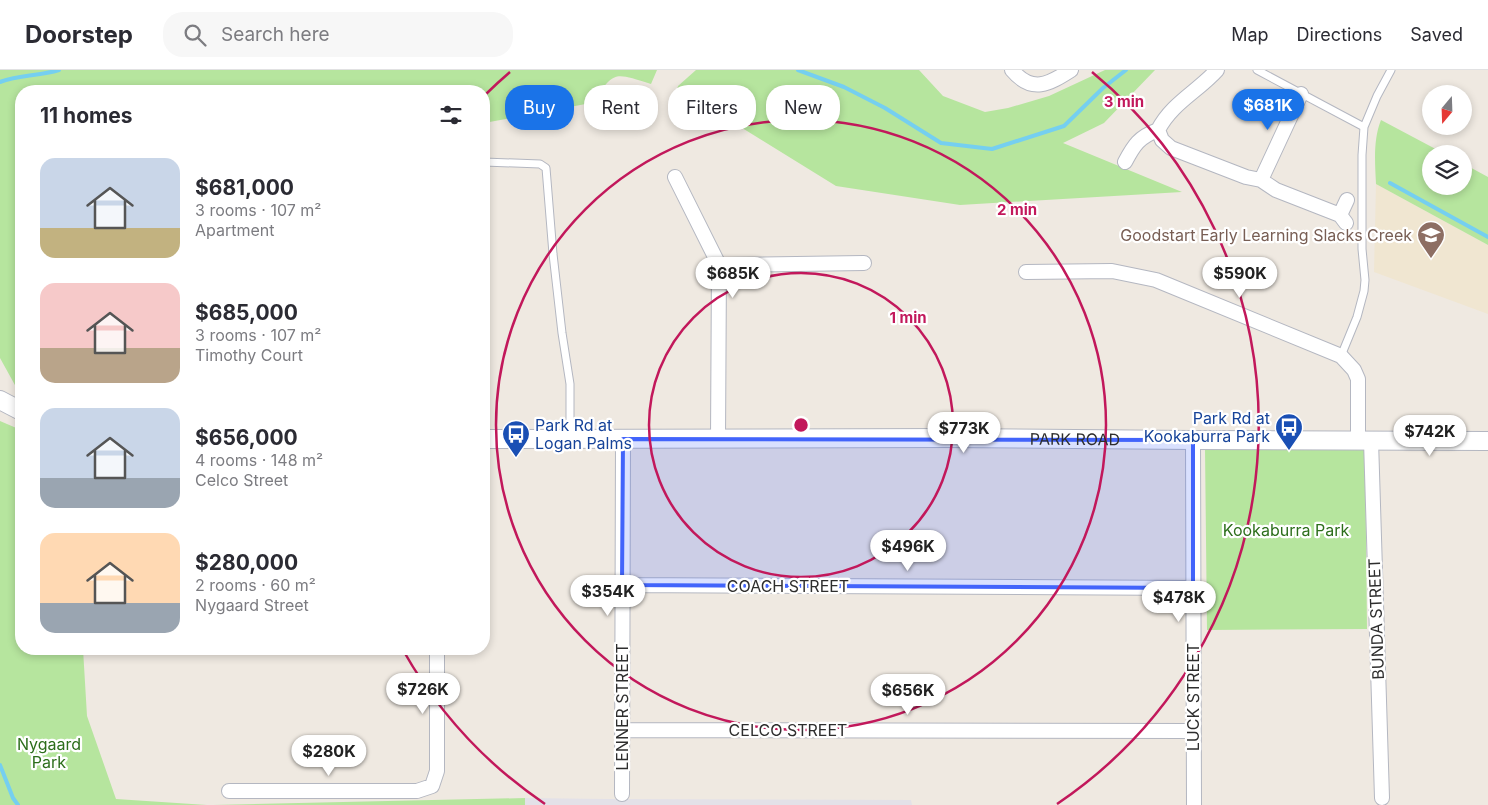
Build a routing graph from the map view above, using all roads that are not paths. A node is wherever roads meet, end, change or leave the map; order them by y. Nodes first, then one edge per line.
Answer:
1 (1012, 70) edge
2 (1071, 70) edge
3 (1217, 70) edge
4 (1256, 70) edge
5 (1392, 70) edge
6 (1301, 94) junction
7 (1364, 126) junction
8 (1158, 130) junction
9 (490, 162) edge
10 (1125, 162) dead end
11 (675, 177) dead end
12 (1261, 180) junction
13 (1347, 200) dead end
14 (864, 263) dead end
15 (719, 265) junction
16 (1026, 272) dead end
17 (1341, 356) junction
18 (0, 400) edge
19 (15, 408) edge
20 (570, 438) junction
21 (490, 439) edge
22 (622, 439) junction
23 (718, 439) junction
24 (1193, 440) junction
25 (1365, 440) junction
26 (1488, 441) edge
27 (622, 585) junction
28 (1193, 588) junction
29 (437, 655) edge
30 (623, 730) junction
31 (1193, 731) junction
32 (229, 791) dead end
33 (622, 794) dead end
34 (1382, 798) dead end
35 (1194, 804) edge

1 - 2 street
3 - 8 street
4 - 6 lane
5 - 7 lane
6 - 7 lane
6 - 12 street
7 - 17 lane
8 - 10 street
8 - 12 street
9 - 20 lane
11 - 15 street
12 - 13 street
14 - 15 street
15 - 23 street
16 - 17 street
17 - 25 street, BUNDA STREET
18 - 19 street
20 - 21 street, PARK ROAD
20 - 22 street, PARK ROAD
22 - 23 street, PARK ROAD
22 - 27 street, LENNER STREET
23 - 24 street, PARK ROAD
24 - 25 street, PARK ROAD
24 - 28 street, LUCK STREET
25 - 26 street, PARK ROAD
25 - 34 street, BUNDA STREET
27 - 28 street, COACH STREET
27 - 30 street, LENNER STREET
28 - 31 street, LUCK STREET
29 - 32 street
30 - 31 street, CELCO STREET
30 - 33 street, LENNER STREET
31 - 35 street, LUCK STREET

